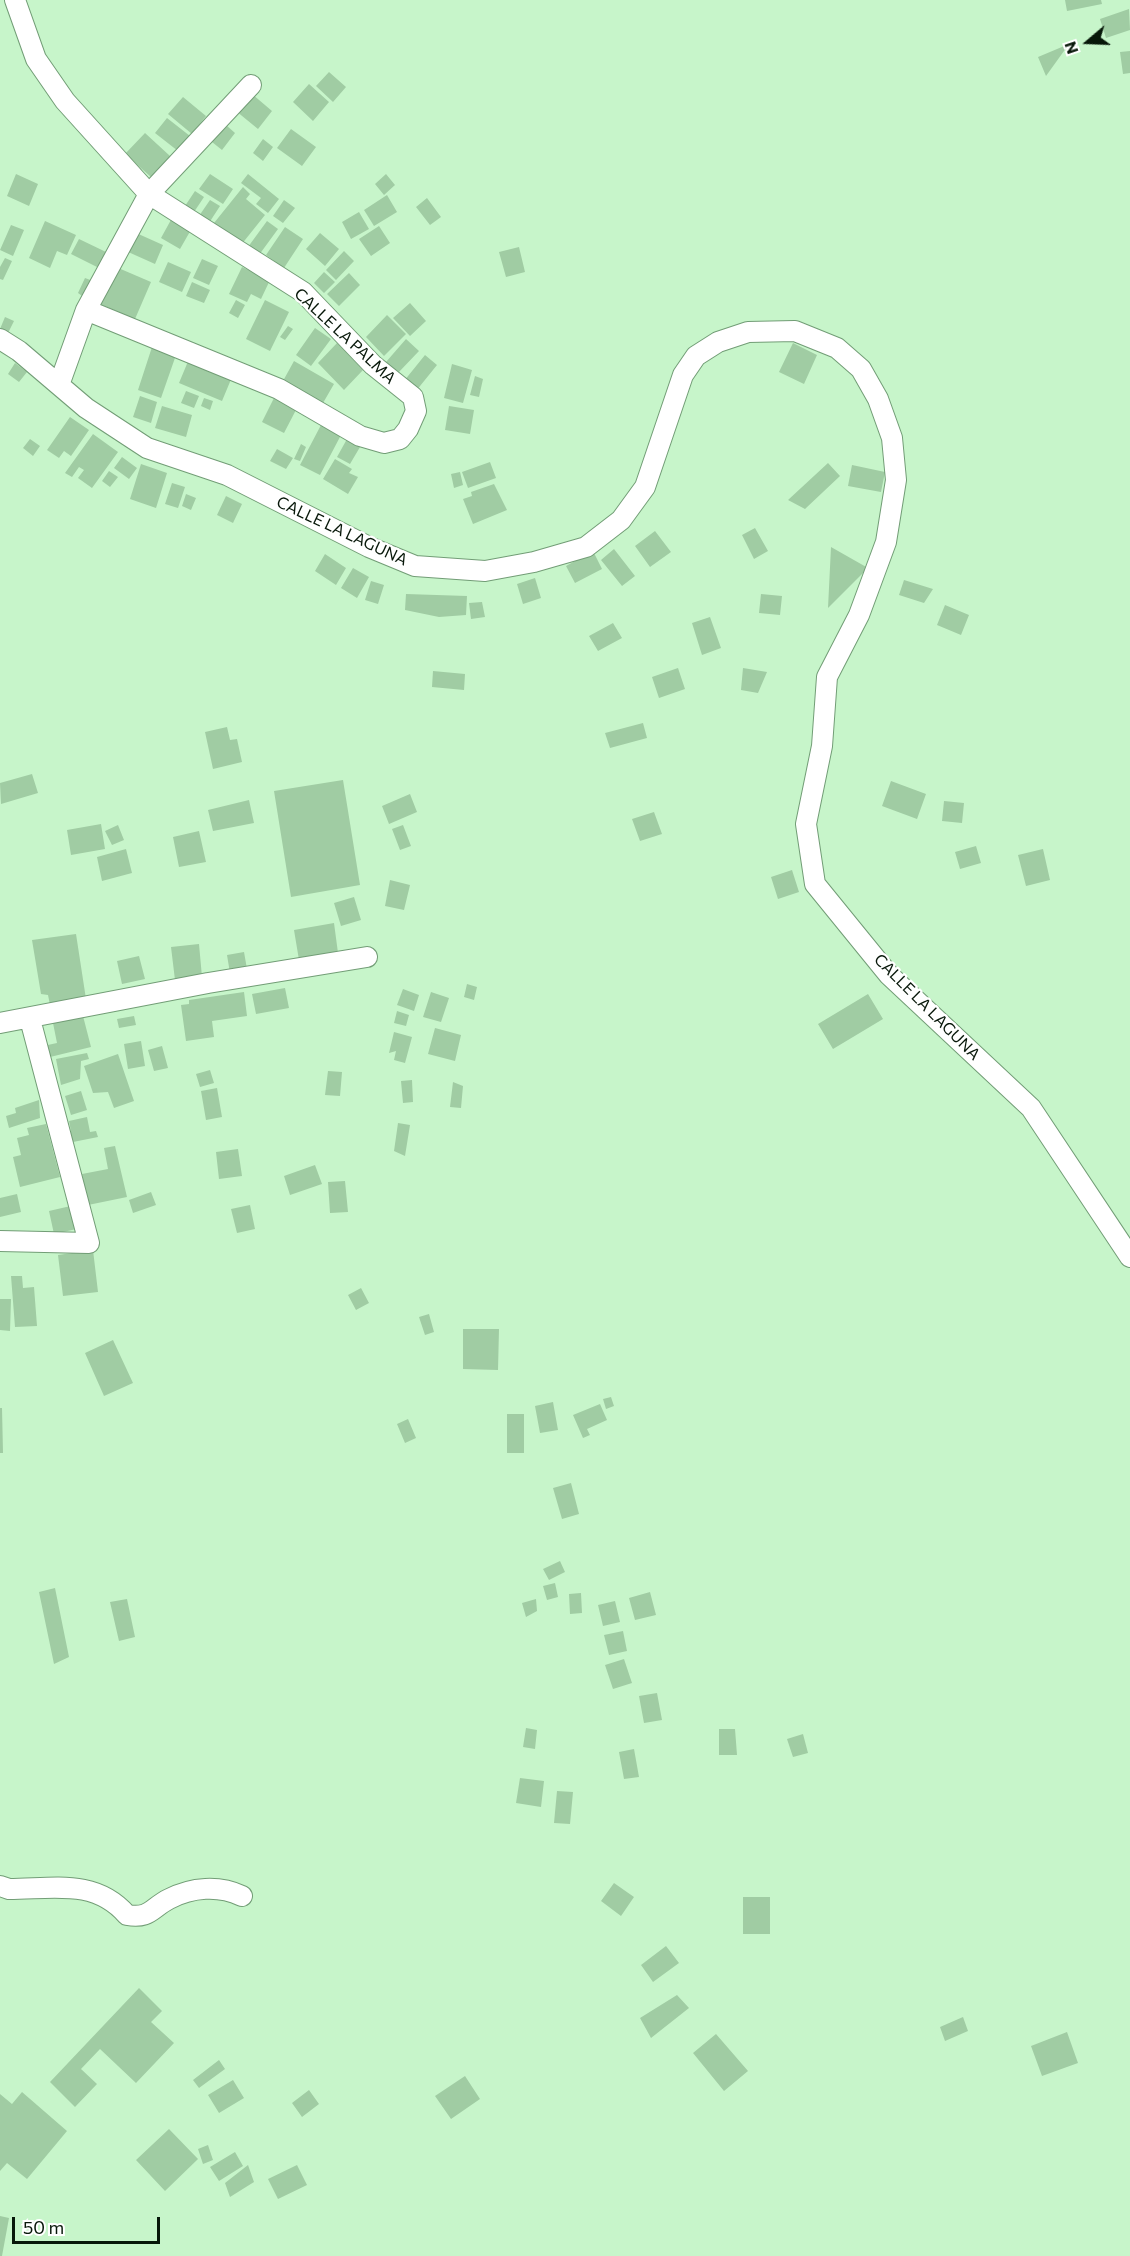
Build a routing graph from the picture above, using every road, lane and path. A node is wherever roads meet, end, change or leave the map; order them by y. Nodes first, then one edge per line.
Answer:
1 (15, 0) edge
2 (251, 85) dead end
3 (149, 195) junction
4 (86, 310) junction
5 (0, 339) edge
6 (59, 385) junction
7 (367, 957) dead end
8 (30, 1019) junction
9 (0, 1023) edge
10 (0, 1241) edge
11 (1130, 1257) edge
12 (0, 1886) edge
13 (242, 1896) dead end

1 - 3 street, CALLE LA PALMA
2 - 3 street
3 - 4 street
3 - 4 street, CALLE LA PALMA
4 - 6 street
5 - 6 street, CALLE LA LAGUNA
6 - 11 street, CALLE LA LAGUNA
7 - 8 street
8 - 9 street
8 - 10 street
12 - 13 street

